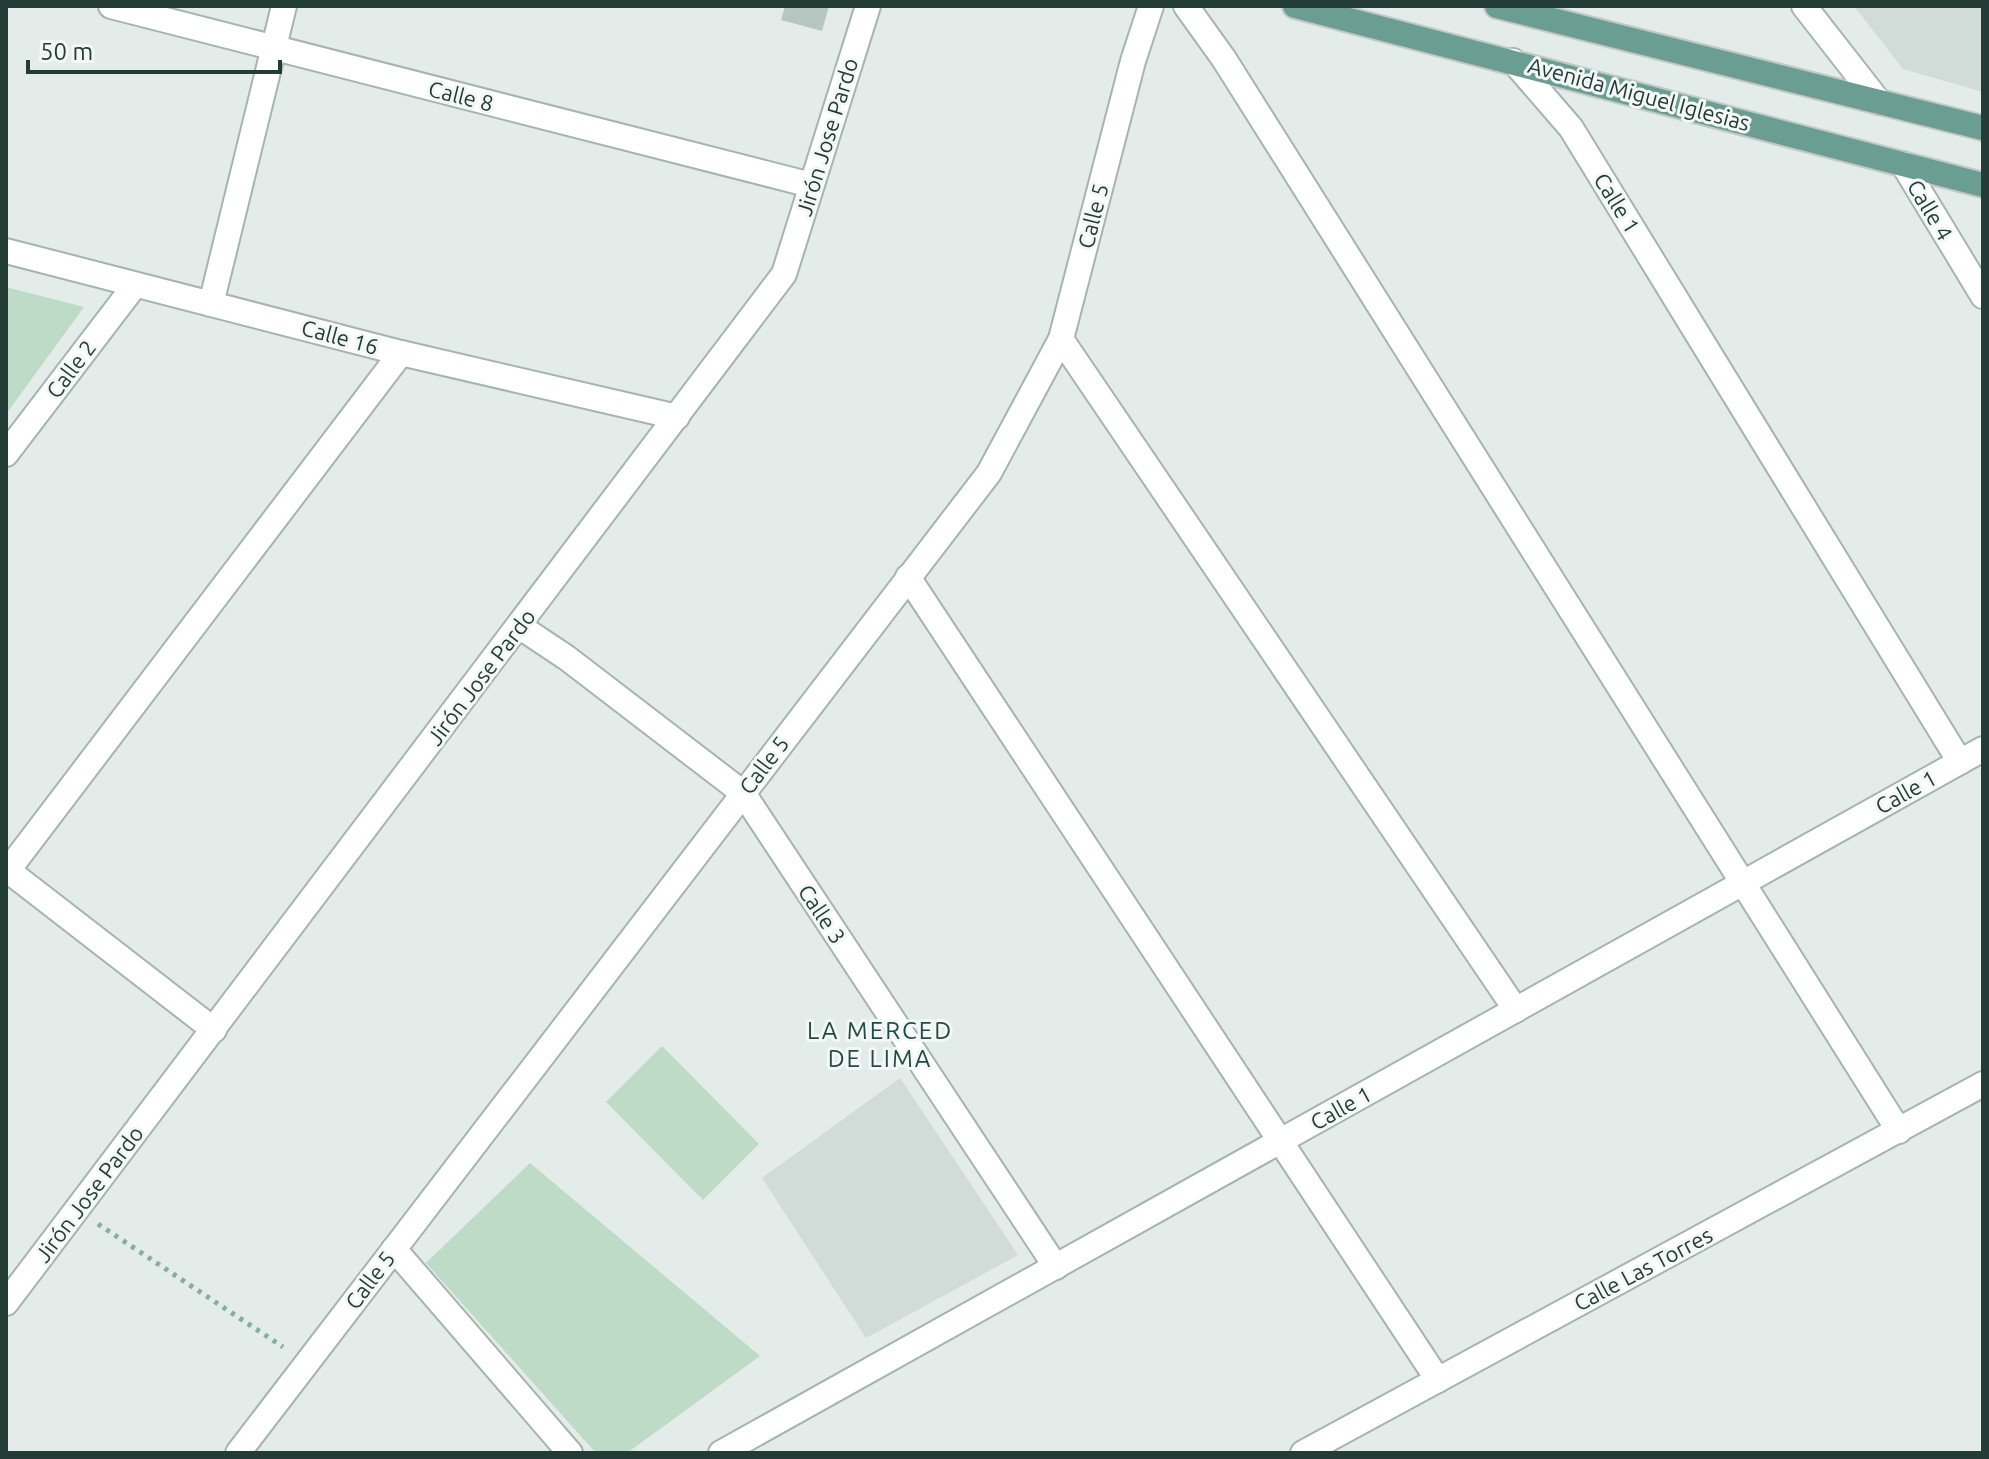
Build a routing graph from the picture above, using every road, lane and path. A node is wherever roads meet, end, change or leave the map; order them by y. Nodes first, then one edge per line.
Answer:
1 (111, 6) edge
2 (284, 6) edge
3 (868, 6) edge
4 (1151, 6) edge
5 (1186, 6) edge
6 (1295, 6) edge
7 (1497, 6) edge
8 (1804, 6) edge
9 (273, 48) junction
10 (1513, 61) junction
11 (1879, 102) junction
12 (1983, 128) edge
13 (1903, 164) junction
14 (811, 185) junction
15 (1983, 185) edge
16 (6, 251) edge
17 (135, 285) junction
18 (1983, 296) edge
19 (211, 304) junction
20 (1061, 339) junction
21 (401, 353) junction
22 (677, 417) junction
23 (6, 454) edge
24 (908, 577) junction
25 (519, 626) junction
26 (1983, 749) edge
27 (1960, 762) junction
28 (743, 793) junction
29 (7, 871) edge
30 (1742, 884) junction
31 (1516, 1010) junction
32 (214, 1030) junction
33 (1983, 1084) edge
34 (1899, 1131) junction
35 (1281, 1141) junction
36 (77, 1210) junction
37 (394, 1249) junction
38 (1056, 1267) junction
39 (6, 1303) edge
40 (307, 1363) junction
41 (1438, 1380) junction
42 (238, 1453) edge
43 (570, 1453) edge
44 (721, 1453) edge
45 (1303, 1453) edge

1 - 9 street, Calle 8
2 - 9 street
3 - 14 street, Jirón Jose Pardo
4 - 20 street, Calle 5
5 - 30 street
6 - 10 main road, Avenida Miguel Iglesias
7 - 11 main road
8 - 11 street
9 - 14 street, Calle 8
9 - 19 street
10 - 13 main road, Avenida Miguel Iglesias
10 - 27 street, Calle 1
11 - 12 main road
13 - 15 main road, Avenida Miguel Iglesias
13 - 18 street, Calle 4
14 - 22 street, Jirón Jose Pardo
16 - 17 street, Calle 16
17 - 19 street, Calle 16
17 - 23 street, Calle 2
19 - 21 street, Calle 16
20 - 24 street, Calle 5
20 - 31 street
21 - 22 street, Calle 16
21 - 29 street
22 - 25 street, Jirón Jose Pardo
24 - 28 street, Calle 5
24 - 35 street
25 - 28 street, Calle 3
25 - 32 street, Jirón Jose Pardo
26 - 27 street, Calle 1
27 - 30 street, Calle 1
28 - 37 street, Calle 5
28 - 38 street, Calle 3
29 - 32 street
30 - 31 street, Calle 1
30 - 34 street
31 - 35 street, Calle 1
32 - 36 street, Jirón Jose Pardo
33 - 34 street, Calle Las Torres
34 - 41 street, Calle Las Torres
35 - 38 street, Calle 1
35 - 41 street
36 - 39 street, Jirón Jose Pardo
36 - 40 path
37 - 40 street, Calle 5
37 - 43 street
38 - 44 street, Calle 1
40 - 42 street, Calle 5
41 - 45 street, Calle Las Torres

